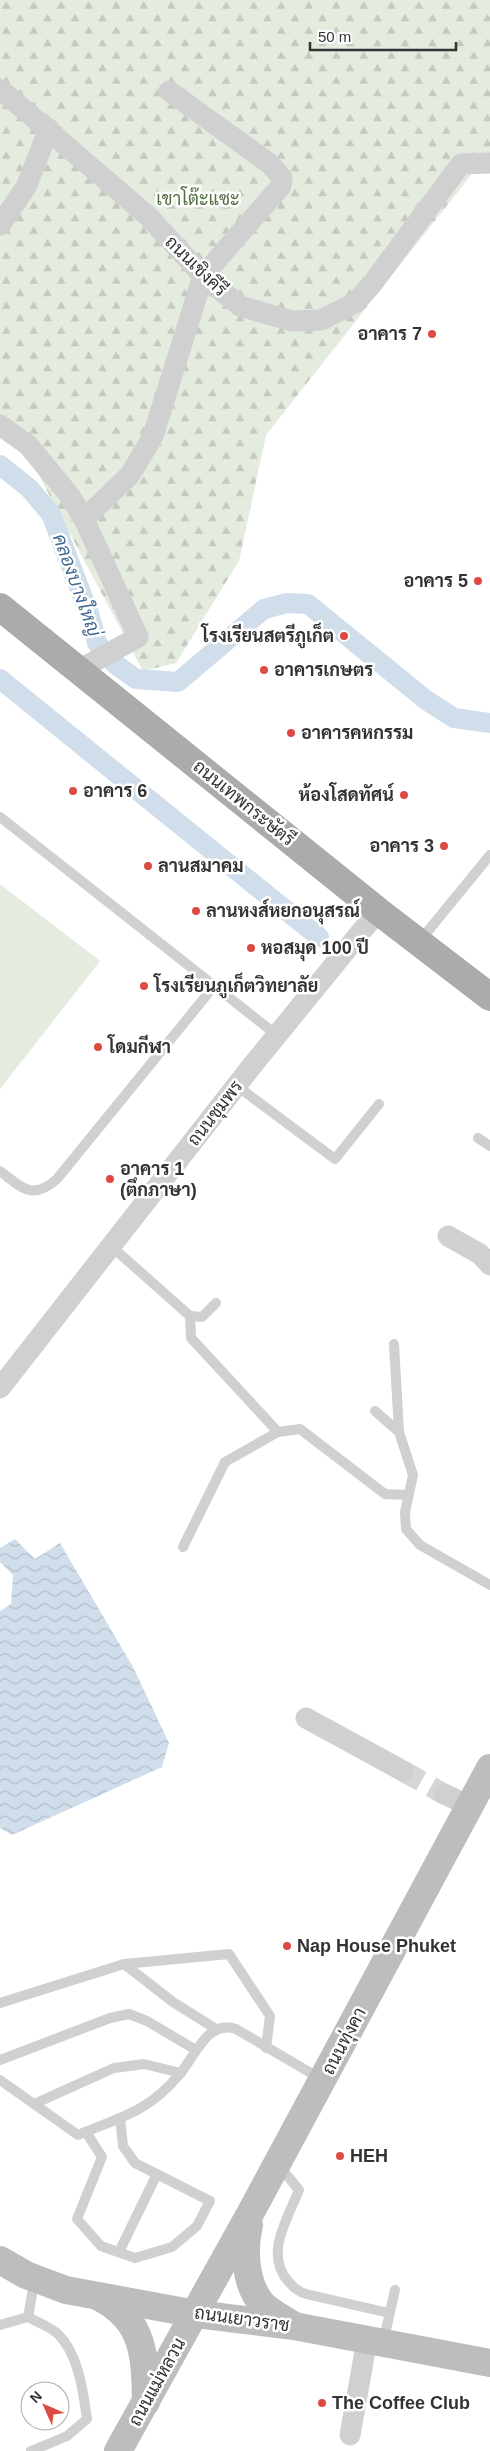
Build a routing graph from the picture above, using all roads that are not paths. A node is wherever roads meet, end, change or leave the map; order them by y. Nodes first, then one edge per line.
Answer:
1 (0, 89) edge
2 (169, 91) dead end
3 (49, 129) junction
4 (490, 163) edge
5 (0, 225) edge
6 (203, 276) junction
7 (0, 426) edge
8 (84, 519) junction
9 (0, 607) edge
10 (83, 668) junction
11 (0, 816) edge
12 (490, 855) edge
13 (378, 911) junction
14 (418, 943) junction
15 (214, 986) junction
16 (490, 997) edge
17 (278, 1036) junction
18 (237, 1086) junction
19 (379, 1104) dead end
20 (478, 1138) dead end
21 (490, 1146) edge
22 (0, 1170) edge
23 (448, 1236) dead end
24 (111, 1246) junction
25 (490, 1265) edge
26 (216, 1303) dead end
27 (190, 1316) junction
28 (394, 1344) dead end
29 (0, 1388) edge
30 (375, 1411) dead end
31 (278, 1432) junction
32 (399, 1432) junction
33 (408, 1496) junction
34 (183, 1548) dead end
35 (490, 1585) edge
36 (306, 1718) dead end
37 (490, 1768) edge
38 (403, 1771) tunnel mouth
39 (444, 1794) tunnel mouth
40 (470, 1806) junction
41 (124, 1964) junction
42 (0, 2003) edge
43 (216, 2029) junction
44 (266, 2048) junction
45 (196, 2050) junction
46 (0, 2060) edge
47 (181, 2073) junction
48 (0, 2080) edge
49 (323, 2080) junction
50 (34, 2104) junction
51 (120, 2118) junction
52 (86, 2132) junction
53 (274, 2168) junction
54 (157, 2174) junction
55 (251, 2212) junction
56 (119, 2252) junction
57 (0, 2260) edge
58 (38, 2279) junction
59 (395, 2290) dead end
60 (98, 2296) junction
61 (390, 2313) junction
62 (196, 2314) junction
63 (28, 2316) junction
64 (0, 2325) edge
65 (294, 2326) junction
66 (375, 2342) junction
67 (490, 2363) edge
68 (146, 2404) junction
69 (350, 2435) dead end
70 (31, 2451) edge
71 (118, 2451) edge

1 - 3 street, ถนนเชิงคีรี
2 - 6 street
3 - 5 street
3 - 6 street, ถนนเชิงคีรี
4 - 6 street, ถนนเชิงคีรี
6 - 8 street
7 - 8 street
8 - 10 street
9 - 10 main road, ถนนเทพกระษัตรี
10 - 13 main road, ถนนเทพกระษัตรี
11 - 15 lane
12 - 14 lane
13 - 14 main road, ถนนเทพกระษัตรี
13 - 17 street, ถนนชุมพร
14 - 16 main road, ถนนเทพกระษัตรี
15 - 17 lane
15 - 22 lane
17 - 18 street, ถนนชุมพร
18 - 19 lane
18 - 24 street, ถนนชุมพร
20 - 21 lane
23 - 25 street
24 - 27 lane
24 - 29 street, ถนนชุมพร
26 - 27 lane
27 - 31 lane
28 - 32 lane
30 - 32 lane
31 - 33 lane
31 - 34 lane
32 - 33 lane
33 - 35 lane
36 - 38 street
37 - 40 main road, ถนนทุ่งคา
39 - 40 street
40 - 49 main road, ถนนทุ่งคา
41 - 42 lane
41 - 43 lane
41 - 44 lane
43 - 44 lane
43 - 45 lane
44 - 49 lane
45 - 46 lane
45 - 47 lane
47 - 50 lane
47 - 51 lane
48 - 50 lane
49 - 53 main road, ถนนทุ่งคา
50 - 52 lane
51 - 52 lane
51 - 54 lane
52 - 56 lane
53 - 55 main road, ถนนทุ่งคา
53 - 61 lane
54 - 56 lane
54 - 56 lane
55 - 62 main road, ถนนทุ่งคา
55 - 65 main road
57 - 58 main road, ถนนเยาวราช
58 - 60 main road, ถนนเยาวราช
58 - 63 lane
59 - 61 lane
60 - 62 main road, ถนนเยาวราช
60 - 68 main road
61 - 66 lane
62 - 65 main road, ถนนเยาวราช
62 - 68 main road, ถนนแม่หลวน
63 - 64 lane
63 - 70 lane
65 - 66 main road, ถนนเยาวราช
66 - 67 main road, ถนนเยาวราช
66 - 69 street
68 - 71 main road, ถนนแม่หลวน

